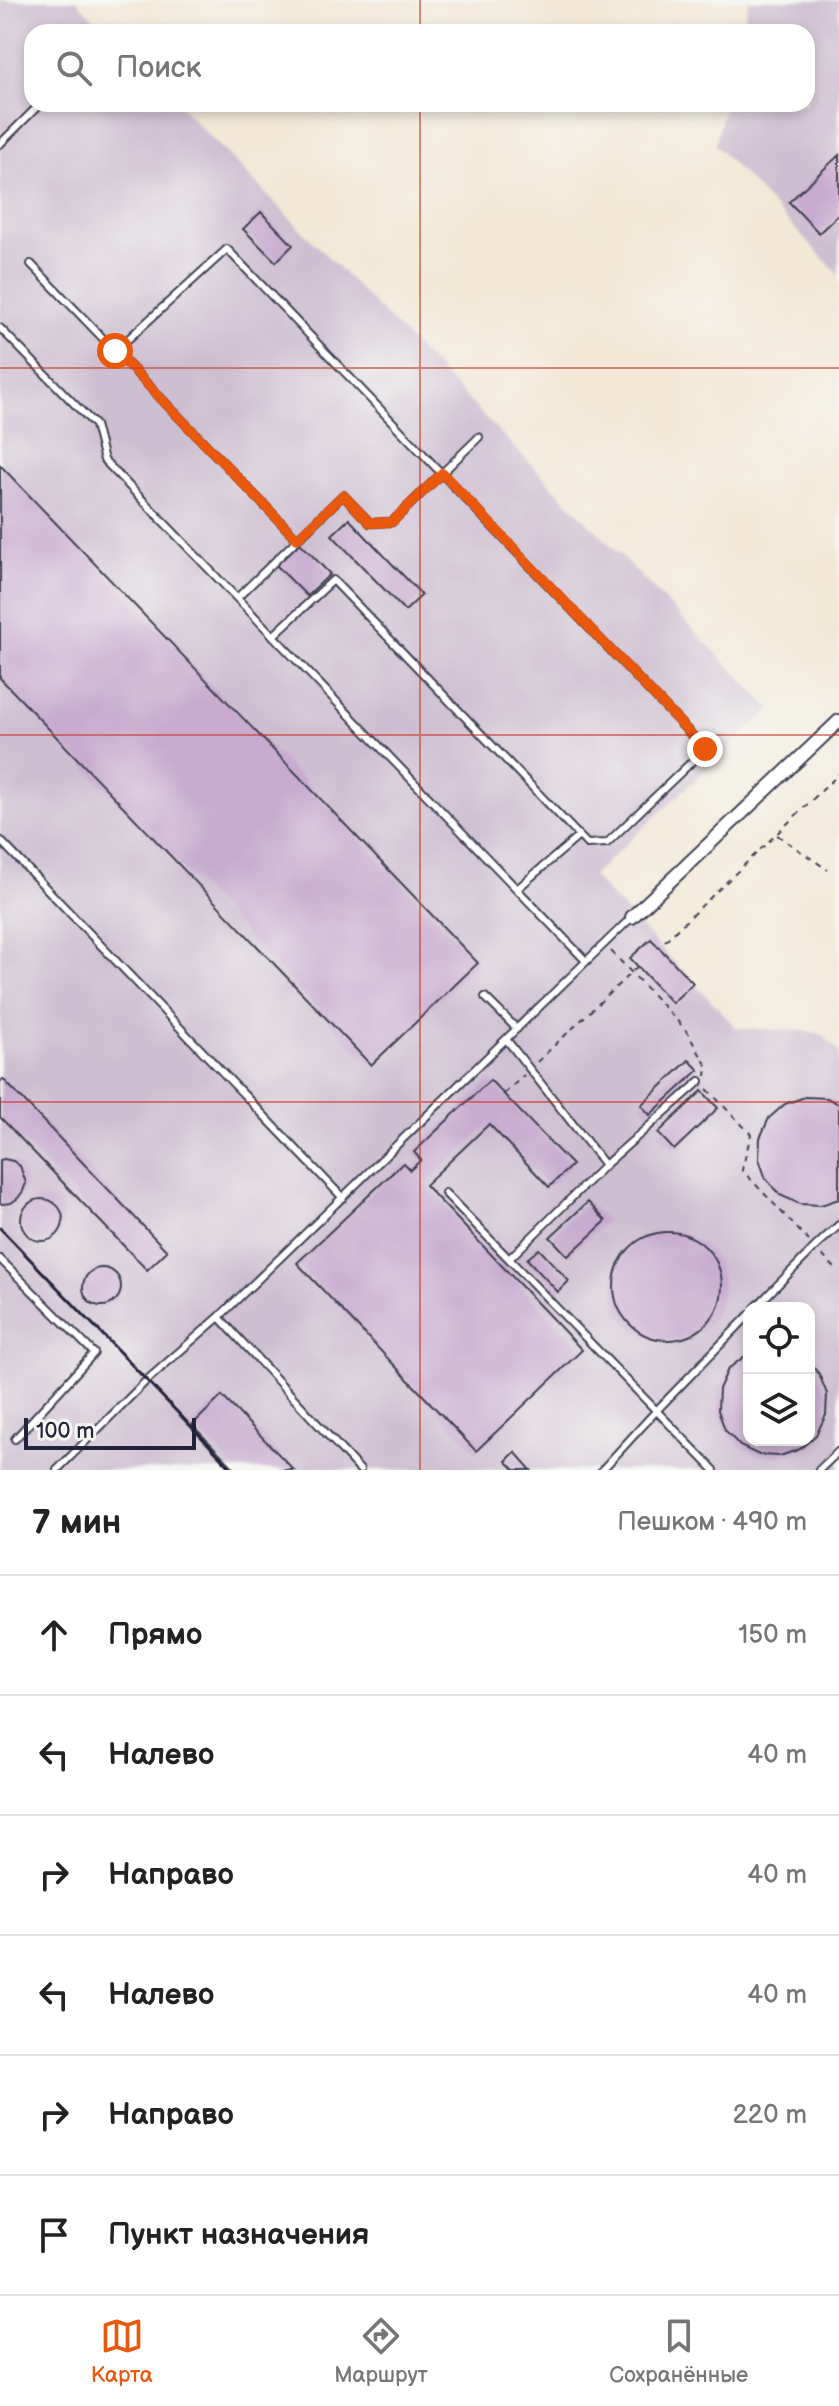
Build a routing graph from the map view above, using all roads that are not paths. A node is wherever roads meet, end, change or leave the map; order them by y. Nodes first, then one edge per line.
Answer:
1 (32, 112) edge
2 (0, 144) edge
3 (31, 264) dead end
4 (0, 328) edge
5 (115, 351) junction
6 (479, 437) dead end
7 (442, 473) junction
8 (297, 539) junction
9 (237, 598) junction
10 (273, 636) junction
11 (839, 721) edge
12 (579, 836) junction
13 (0, 840) edge
14 (517, 889) junction
15 (632, 917) joint
16 (586, 961) junction
17 (485, 997) dead end
18 (517, 1029) junction
19 (506, 1039) junction
20 (700, 1081) road end
21 (605, 1165) junction
22 (445, 1193) dead end
23 (343, 1198) junction
24 (839, 1225) edge
25 (510, 1258) junction
26 (0, 1259) edge
27 (761, 1302) edge
28 (219, 1317) junction
29 (743, 1321) edge
30 (657, 1410) junction
31 (15, 1439) dead end
32 (839, 1451) edge
33 (57, 1470) edge
34 (360, 1470) edge
35 (602, 1470) edge
36 (714, 1470) edge
37 (819, 1470) edge

1 - 2 lane
3 - 5 lane
4 - 9 lane
5 - 7 lane
5 - 8 lane
6 - 7 lane
7 - 8 lane
7 - 12 lane
8 - 9 lane
9 - 10 lane
10 - 12 lane
10 - 14 lane
11 - 15 street
12 - 14 lane
13 - 23 lane
14 - 16 lane
15 - 16 lane
16 - 18 lane
17 - 18 lane
18 - 19 lane
19 - 21 lane
19 - 23 lane
20 - 21 lane
21 - 25 lane
22 - 25 lane
23 - 28 lane
24 - 27 lane
25 - 30 lane
26 - 31 lane
28 - 33 lane
28 - 34 lane
29 - 30 lane
30 - 35 lane
30 - 36 lane
32 - 37 lane

